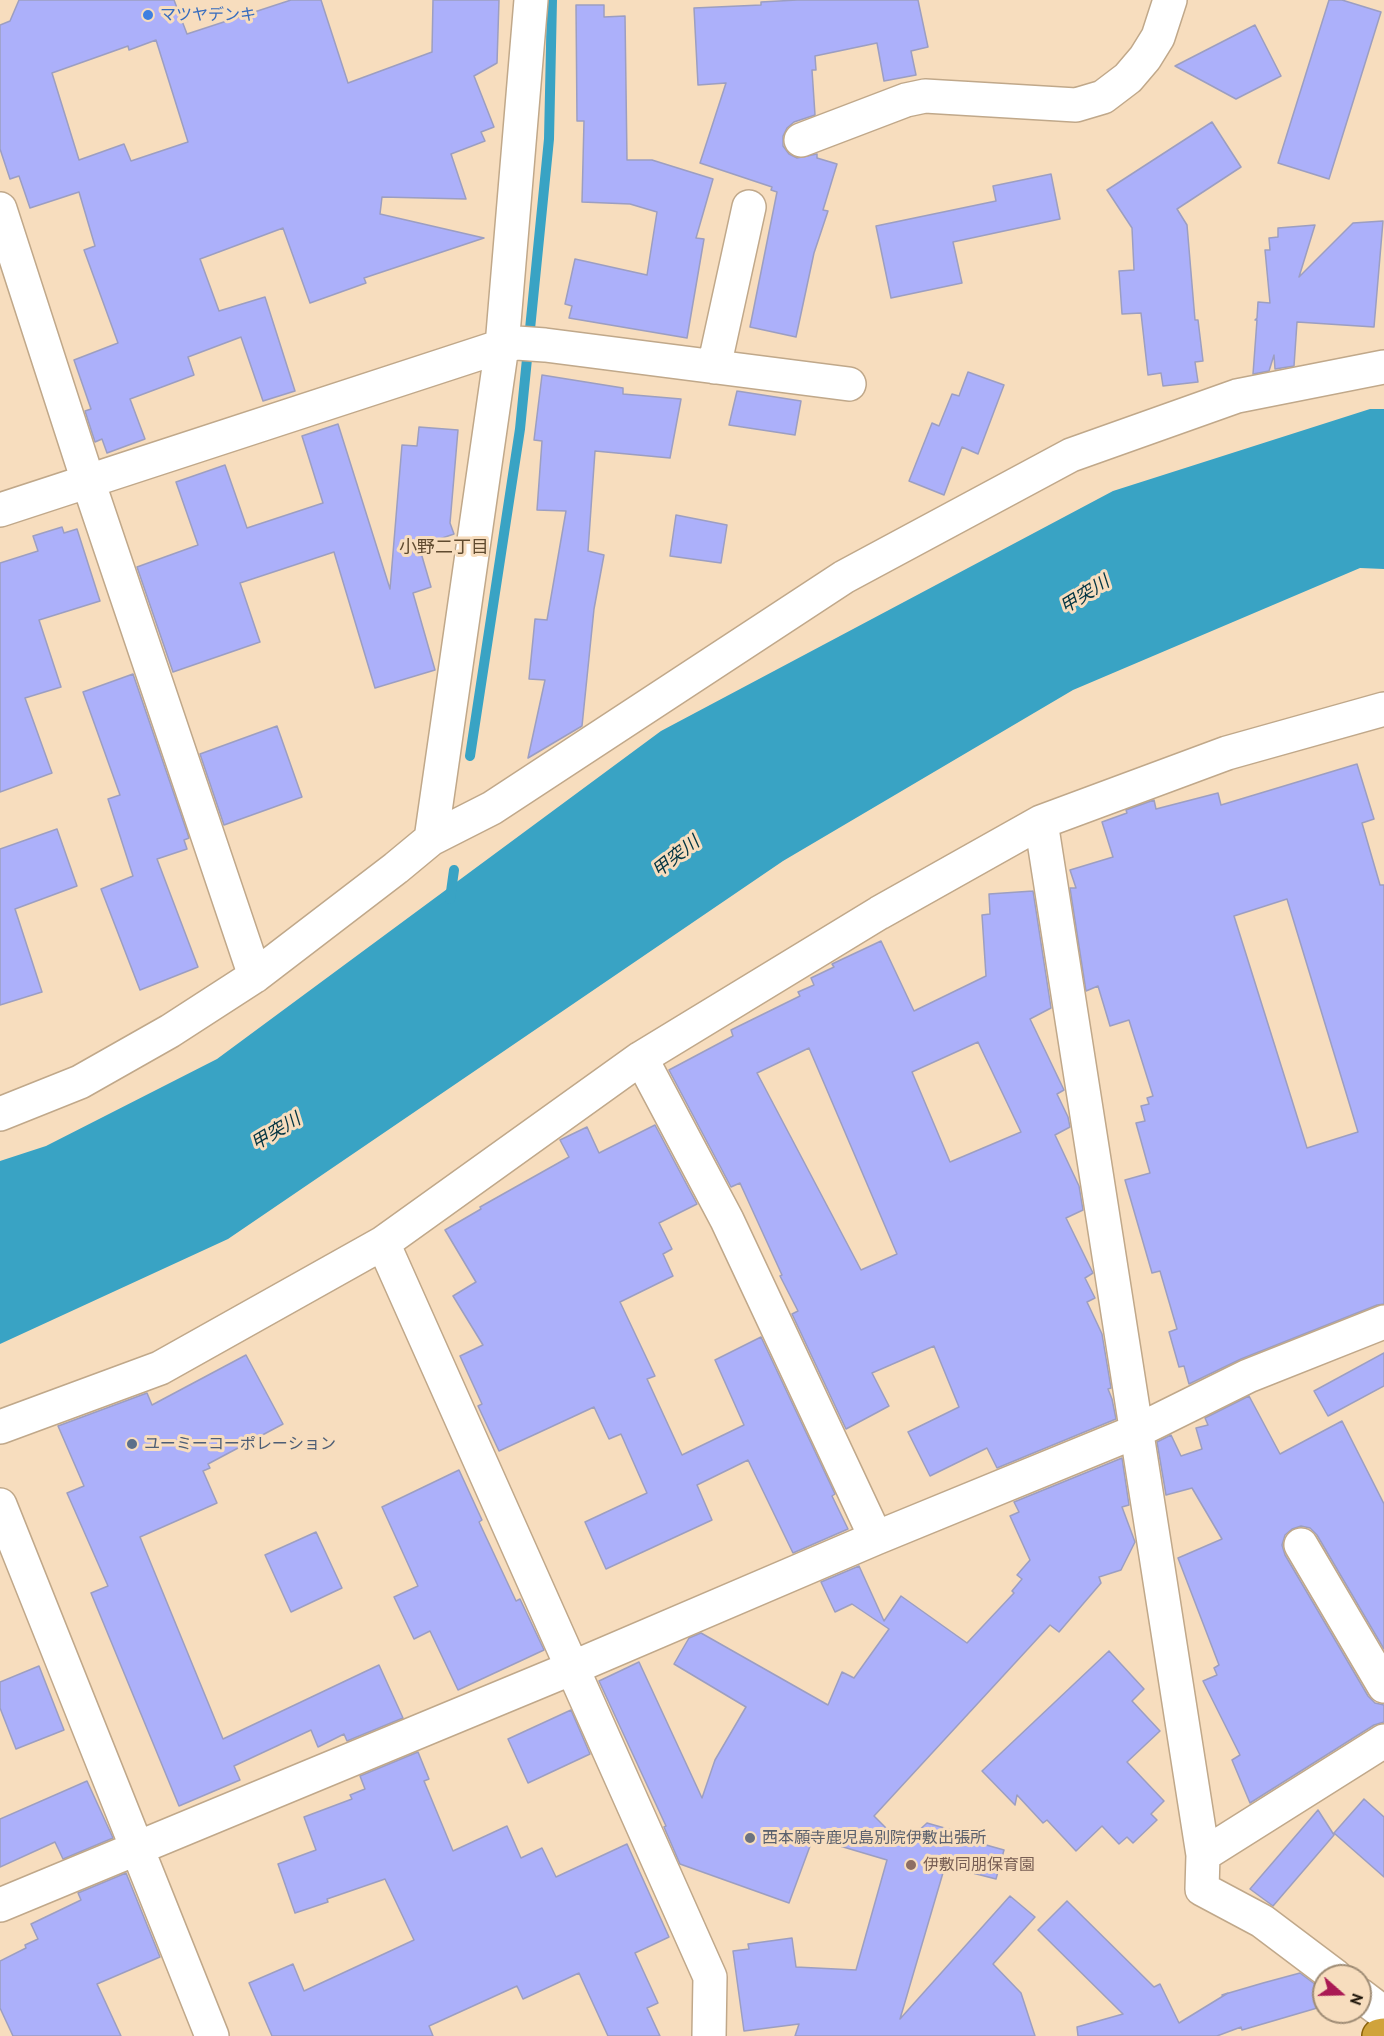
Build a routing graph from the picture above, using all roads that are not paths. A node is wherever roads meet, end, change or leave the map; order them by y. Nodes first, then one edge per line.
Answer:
1 (531, 0) edge
2 (1170, 0) edge
3 (801, 140) dead end
4 (749, 207) dead end
5 (0, 209) edge
6 (522, 345) junction
7 (714, 366) junction
8 (1384, 367) edge
9 (849, 384) dead end
10 (88, 481) junction
11 (0, 510) edge
12 (1384, 709) edge
13 (1041, 822) junction
14 (431, 839) junction
15 (255, 975) junction
16 (641, 1058) junction
17 (0, 1114) edge
18 (383, 1244) junction
19 (1384, 1322) edge
20 (0, 1427) edge
21 (1137, 1431) junction
22 (0, 1505) edge
23 (876, 1538) junction
24 (1301, 1545) dead end
25 (572, 1668) junction
26 (1384, 1686) edge
27 (1384, 1741) edge
28 (137, 1849) junction
29 (1203, 1855) junction
30 (0, 1905) edge
31 (1319, 1964) edge
32 (1384, 2035) edge
33 (212, 2036) edge
34 (709, 2036) edge
35 (1379, 2036) edge

1 - 6 street
2 - 3 street
4 - 7 street
5 - 10 street
6 - 7 street
6 - 10 street
6 - 14 street
7 - 9 street
8 - 14 street
10 - 11 street
10 - 15 street
12 - 13 street
13 - 16 street
13 - 21 street
14 - 15 street
15 - 17 street
16 - 18 street
16 - 23 street
18 - 20 street
18 - 25 street
19 - 21 street
21 - 23 street
21 - 29 street
22 - 28 street
23 - 25 street
24 - 26 street
25 - 28 street
25 - 34 street
27 - 29 street
28 - 30 street
28 - 33 street
29 - 31 street
32 - 35 highway

